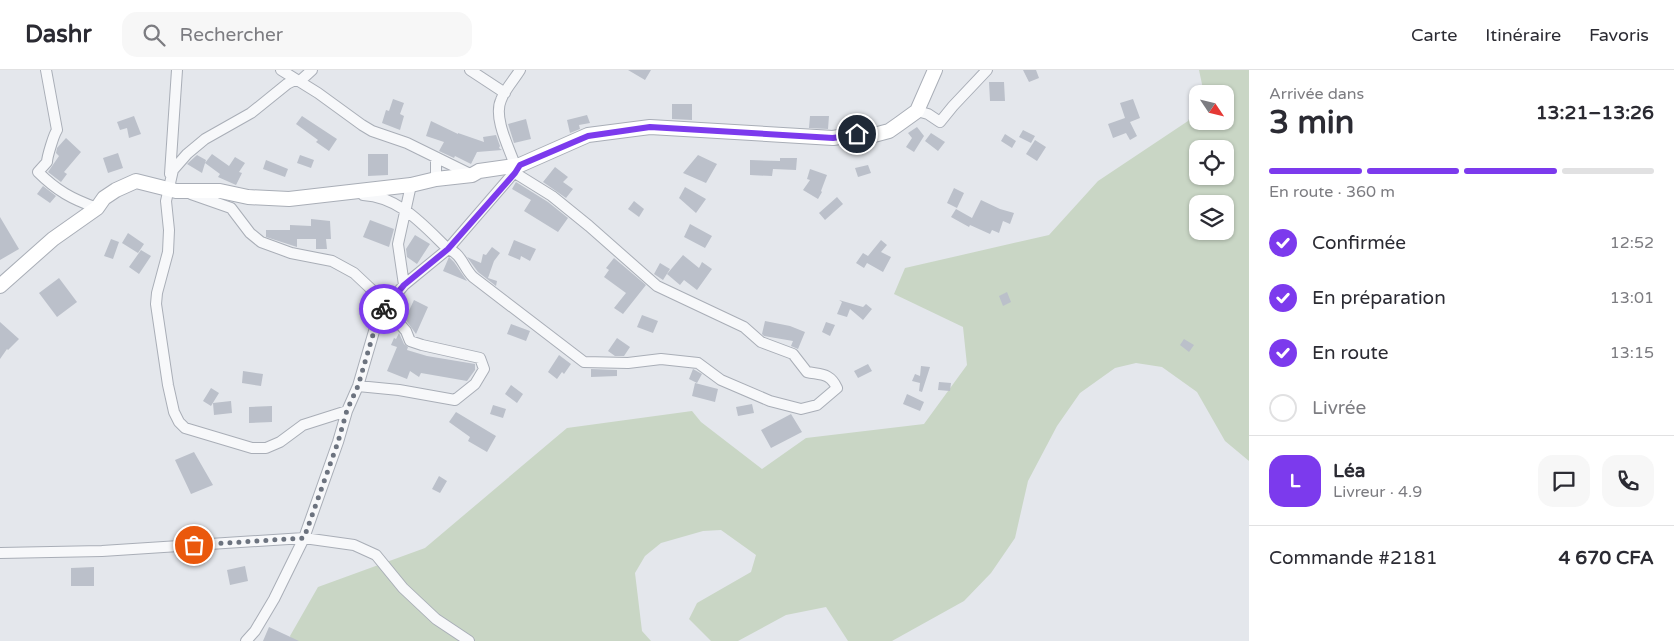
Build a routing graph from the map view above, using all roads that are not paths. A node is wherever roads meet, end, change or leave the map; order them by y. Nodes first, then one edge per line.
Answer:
1 (46, 70) edge
2 (177, 70) edge
3 (281, 70) edge
4 (312, 70) edge
5 (470, 70) edge
6 (520, 70) edge
7 (935, 70) edge
8 (987, 70) edge
9 (300, 81) junction
10 (505, 93) junction
11 (917, 111) junction
12 (436, 158) junction
13 (516, 167) junction
14 (472, 175) junction
15 (436, 179) junction
16 (411, 185) junction
17 (172, 190) junction
18 (340, 193) junction
19 (97, 208) junction
20 (406, 208) junction
21 (448, 249) junction
22 (404, 285) junction
23 (0, 286) edge
24 (387, 304) junction
25 (358, 386) junction
26 (347, 410) junction
27 (304, 538) junction
28 (0, 553) edge
29 (246, 641) edge
30 (469, 641) edge

1 - 19 street
2 - 17 street
3 - 9 street
4 - 9 street
5 - 10 street
6 - 10 street
7 - 11 main road
8 - 11 street
9 - 12 street
9 - 17 street
10 - 13 street
11 - 13 main road
12 - 14 street
12 - 15 street
13 - 14 main road
13 - 21 street
13 - 21 street
14 - 15 main road
15 - 16 main road
16 - 18 main road
16 - 20 street
17 - 18 main road
17 - 19 main road
17 - 24 street
17 - 26 street
18 - 20 street
19 - 23 main road
20 - 21 street
20 - 22 street
21 - 22 street
22 - 24 street
24 - 25 street
24 - 25 street
25 - 26 street
26 - 27 street
27 - 28 street
27 - 29 street
27 - 30 street

